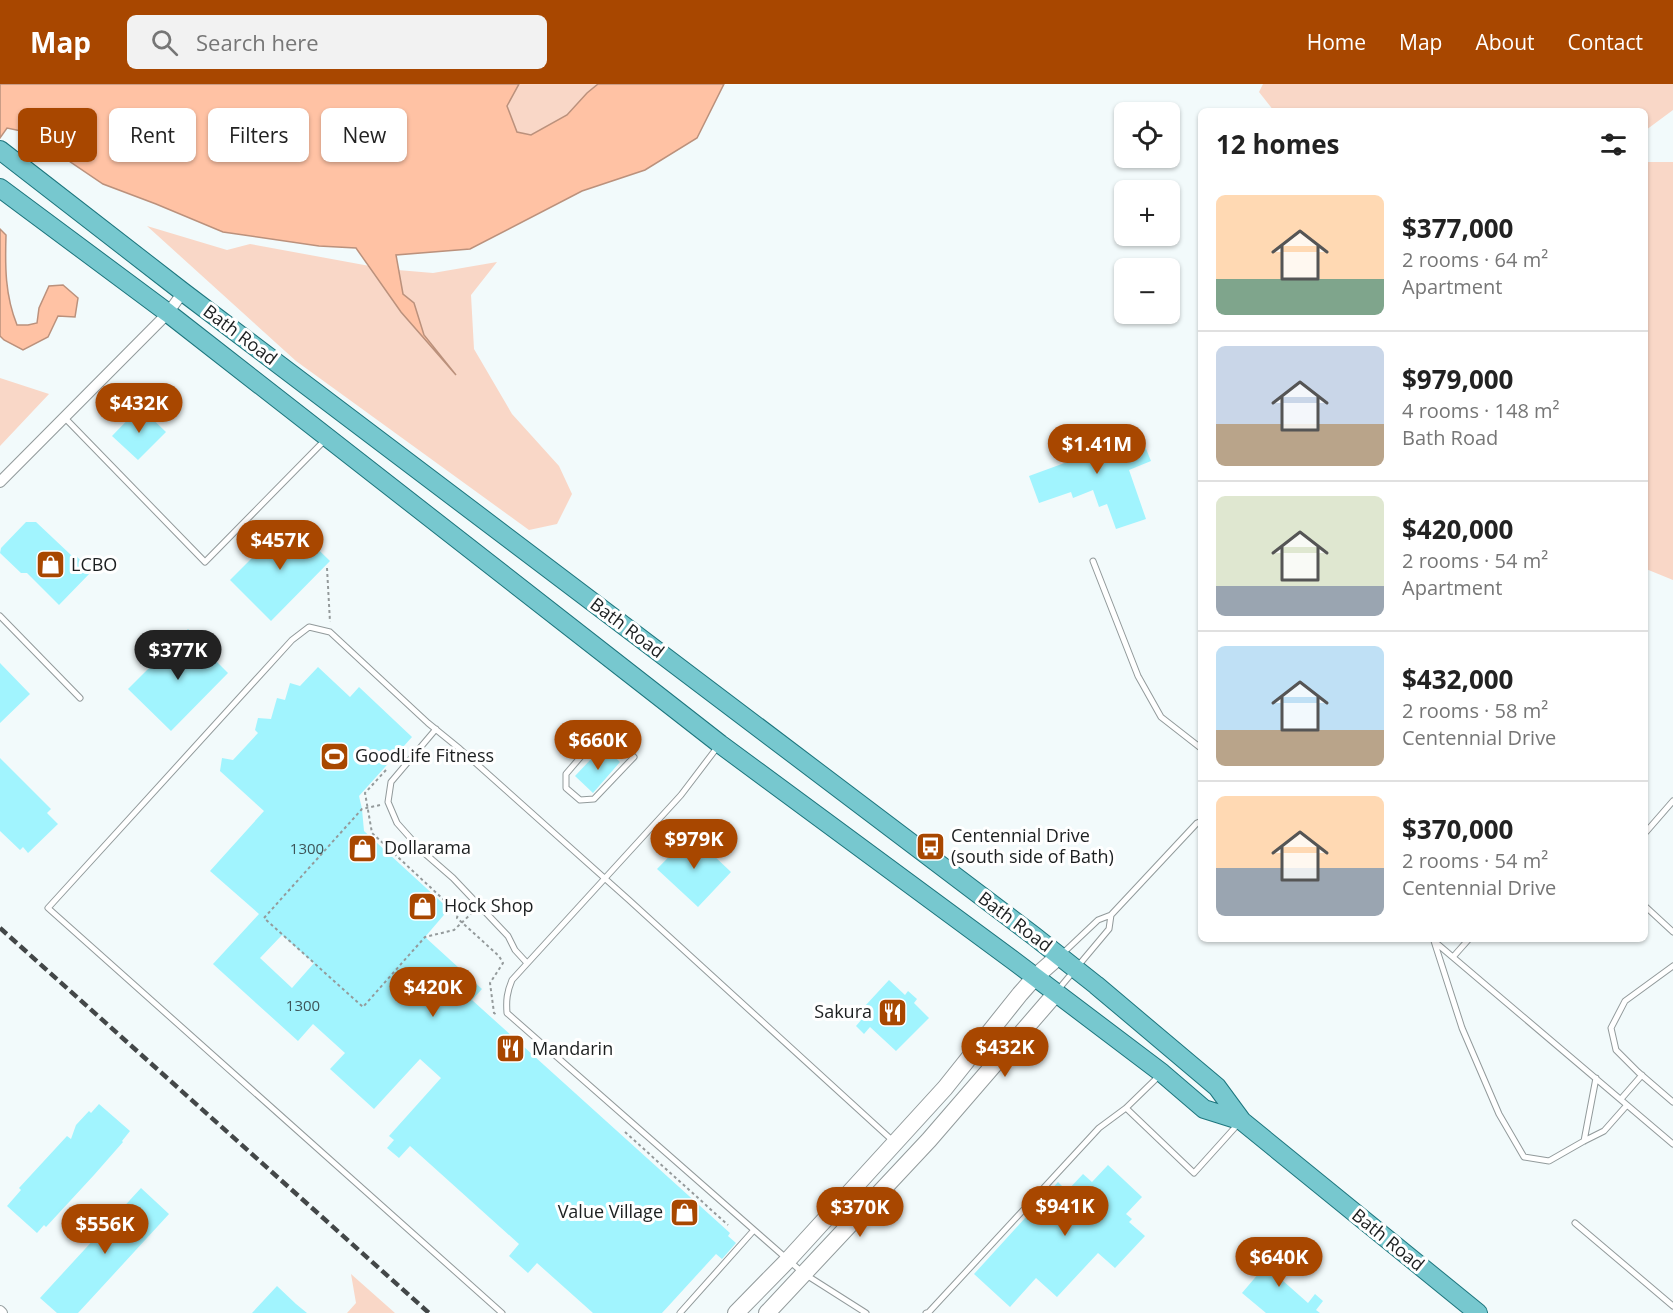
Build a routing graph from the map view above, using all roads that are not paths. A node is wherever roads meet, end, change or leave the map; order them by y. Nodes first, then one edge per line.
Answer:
1 (7, 155) edge
2 (0, 188) edge
3 (183, 292) junction
4 (168, 313) junction
5 (64, 417) junction
6 (328, 438) junction
7 (0, 482) edge
8 (1093, 561) dead end
9 (0, 616) edge
10 (80, 698) dead end
11 (436, 729) junction
12 (602, 732) dead end
13 (720, 744) junction
14 (1198, 746) edge
15 (634, 757) dead end
16 (1673, 801) edge
17 (1198, 823) edge
18 (1648, 830) edge
19 (604, 878) junction
20 (1648, 909) edge
21 (1111, 915) junction
22 (1673, 932) edge
23 (1434, 942) edge
24 (1435, 942) edge
25 (1466, 942) edge
26 (1059, 956) junction
27 (1453, 957) junction
28 (527, 963) junction
29 (1673, 966) edge
30 (1076, 969) junction
31 (1035, 977) junction
32 (1056, 993) junction
33 (1162, 1073) junction
34 (1642, 1075) junction
35 (1596, 1078) junction
36 (1621, 1099) junction
37 (1673, 1102) edge
38 (1627, 1105) junction
39 (1126, 1108) junction
40 (1242, 1120) junction
41 (1584, 1141) junction
42 (895, 1142) junction
43 (1673, 1144) edge
44 (1575, 1223) dead end
45 (754, 1230) junction
46 (788, 1260) junction
47 (803, 1273) junction
48 (1673, 1306) edge
49 (502, 1313) edge
50 (681, 1313) edge
51 (736, 1313) edge
52 (767, 1313) edge
53 (866, 1313) edge
54 (926, 1313) edge
55 (1478, 1313) edge

1 - 3 main road, Bath Road
2 - 4 main road, Bath Road
3 - 4 street
3 - 26 main road, Bath Road
4 - 5 street
4 - 6 main road, Bath Road
5 - 6 lane
5 - 7 street
6 - 13 main road, Bath Road
8 - 14 lane
9 - 10 lane
11 - 19 lane
11 - 28 lane
11 - 49 lane
12 - 15 lane
13 - 19 lane
13 - 31 main road, Bath Road
16 - 18 lane
17 - 21 lane
19 - 28 lane
19 - 42 lane
20 - 22 lane
21 - 26 lane
21 - 30 lane
23 - 41 lane
24 - 27 lane
25 - 27 lane
26 - 30 main road, Bath Road
26 - 31 main road
27 - 35 lane
28 - 45 lane
29 - 34 lane
30 - 32 lane
30 - 40 main road, Bath Road
31 - 32 main road, Bath Road
31 - 42 main road
32 - 33 main road, Bath Road
32 - 47 main road
33 - 39 lane
33 - 40 main road, Bath Road
34 - 36 lane
34 - 37 lane
35 - 36 lane
35 - 41 lane
36 - 38 lane
38 - 41 lane
38 - 43 lane
39 - 40 lane
39 - 54 lane
40 - 55 main road, Bath Road
42 - 46 main road
44 - 48 lane
45 - 46 lane
45 - 50 lane
46 - 47 lane
46 - 51 main road
47 - 52 main road
47 - 53 lane

